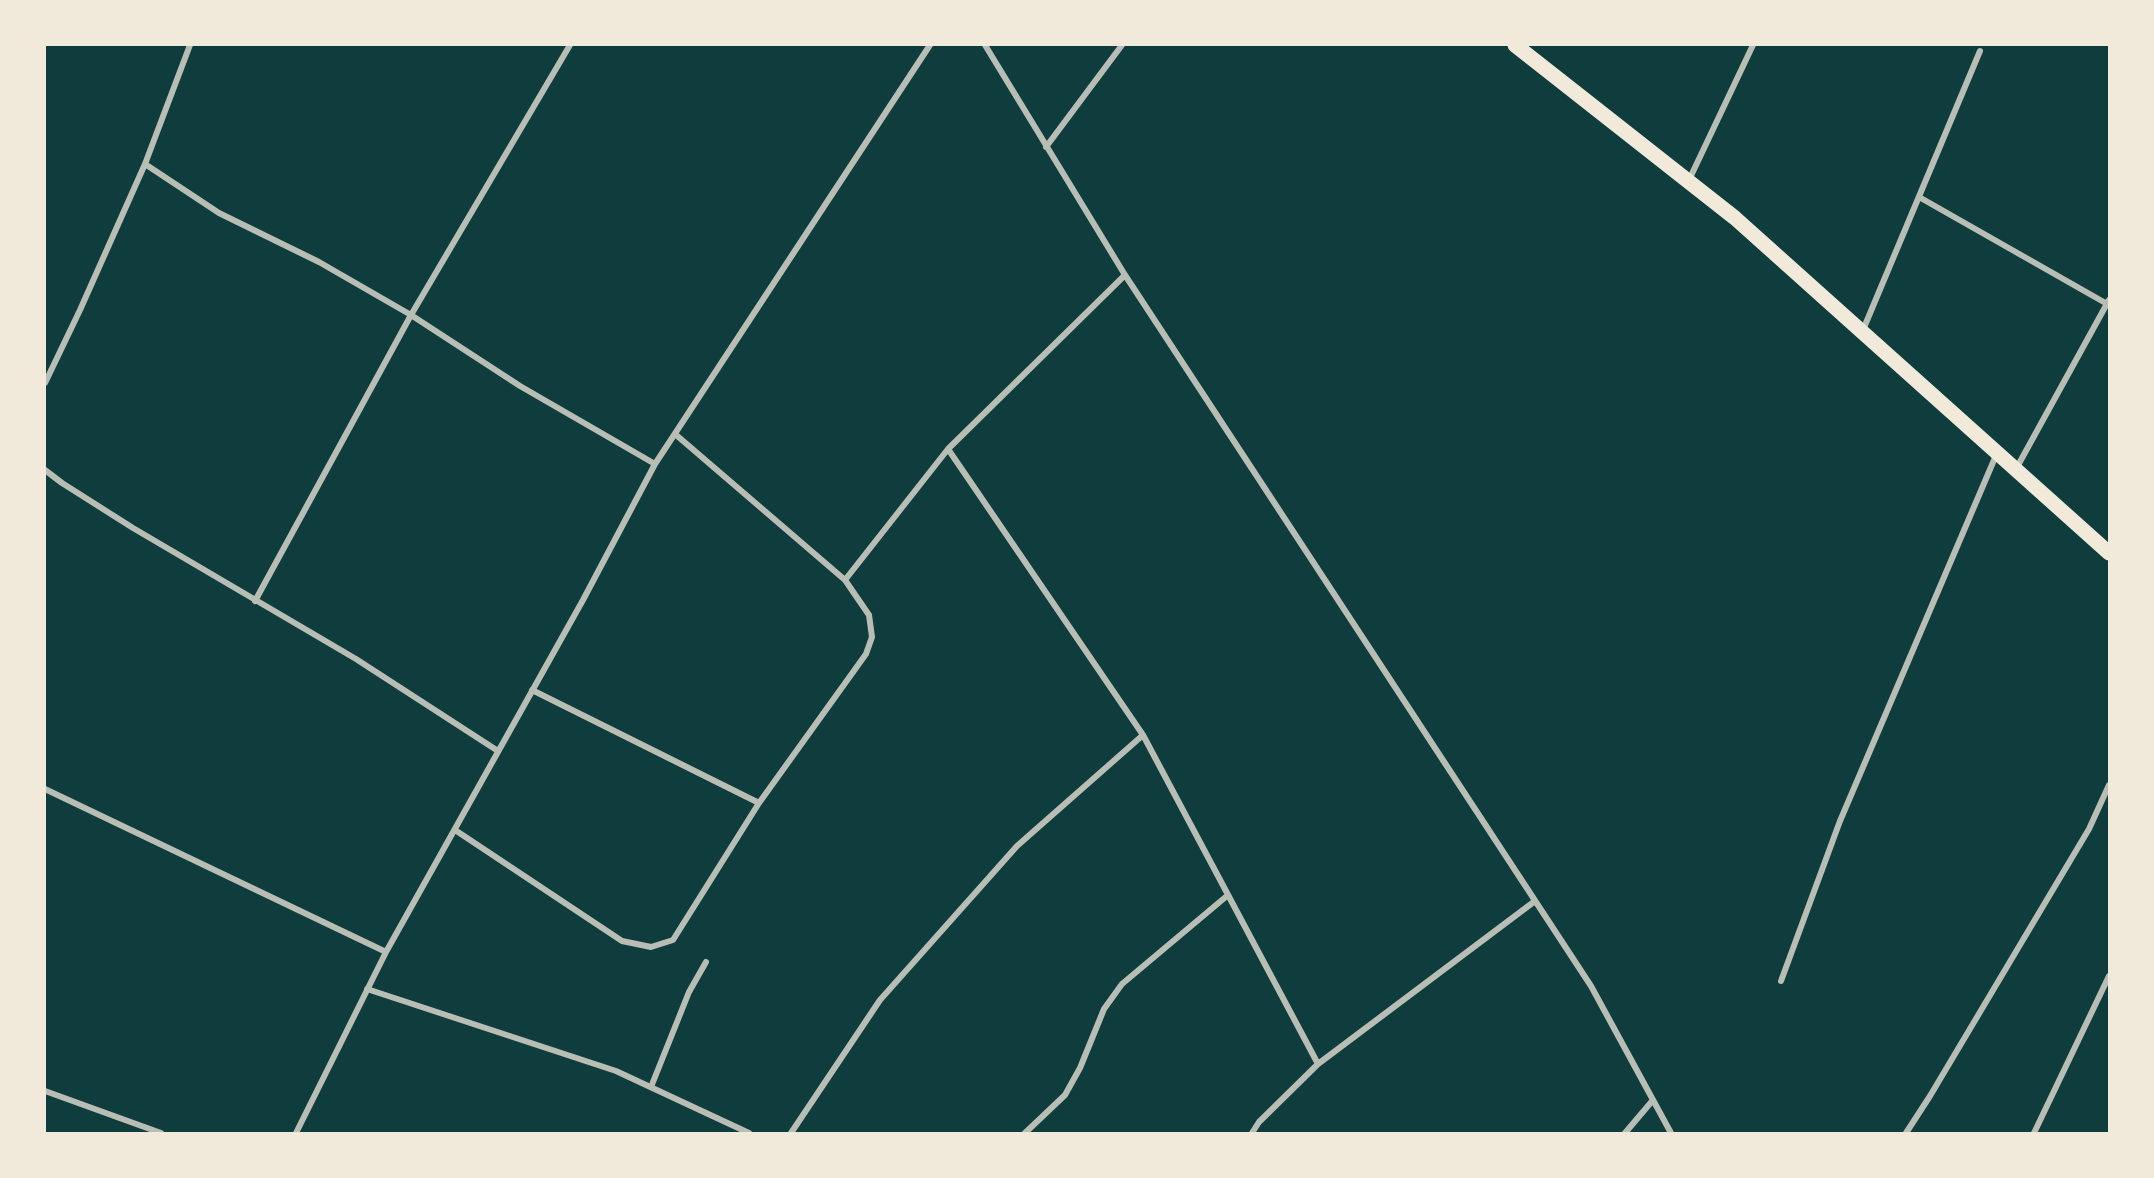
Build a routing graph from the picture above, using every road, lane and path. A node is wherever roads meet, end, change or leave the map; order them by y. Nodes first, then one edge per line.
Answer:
1 (190, 45) edge
2 (570, 45) edge
3 (930, 45) edge
4 (985, 45) edge
5 (1122, 45) edge
6 (1515, 45) edge
7 (1753, 45) edge
8 (1980, 51) dead end
9 (1046, 147) junction
10 (145, 164) junction
11 (1689, 182) junction
12 (1919, 196) junction
13 (1125, 275) junction
14 (2108, 303) edge
15 (411, 315) junction
16 (1863, 332) junction
17 (45, 383) edge
18 (675, 434) junction
19 (948, 449) junction
20 (1997, 453) junction
21 (655, 464) junction
22 (2016, 469) junction
23 (45, 470) edge
24 (2109, 553) edge
25 (845, 580) junction
26 (255, 601) junction
27 (532, 690) junction
28 (1143, 735) junction
29 (498, 751) junction
30 (2109, 785) edge
31 (45, 789) edge
32 (759, 803) junction
33 (455, 830) junction
34 (1228, 895) junction
35 (1535, 901) junction
36 (386, 952) junction
37 (706, 962) dead end
38 (2109, 976) edge
39 (1781, 981) dead end
40 (367, 989) junction
41 (1318, 1064) junction
42 (651, 1087) junction
43 (46, 1093) edge
44 (1653, 1100) junction
45 (161, 1133) edge
46 (296, 1133) edge
47 (749, 1133) edge
48 (791, 1133) edge
49 (1025, 1133) edge
50 (1252, 1133) edge
51 (1625, 1133) edge
52 (1671, 1133) edge
53 (1906, 1133) edge
54 (2034, 1133) edge

1 - 10 street
2 - 15 street
3 - 18 street
4 - 9 street
5 - 9 street
6 - 11 main road
7 - 11 street
8 - 12 street
9 - 13 street
10 - 15 street
10 - 17 street
11 - 16 main road
12 - 14 street
12 - 16 street
13 - 19 street
13 - 35 street
14 - 22 street
15 - 21 street
15 - 26 street
16 - 20 main road
18 - 21 street
18 - 25 street
19 - 25 street
19 - 28 street
20 - 22 main road
20 - 39 street
21 - 27 street
22 - 24 main road
23 - 26 street
25 - 32 street
26 - 29 street
27 - 29 street
27 - 32 street
28 - 34 street
28 - 48 street
29 - 33 street
30 - 53 street
31 - 36 street
32 - 33 street
33 - 36 street
34 - 41 street
34 - 49 street
35 - 41 street
35 - 44 street
36 - 40 street
37 - 42 street
38 - 54 street
40 - 42 street
40 - 46 street
41 - 50 street
42 - 47 street
43 - 45 street
44 - 51 street
44 - 52 street

